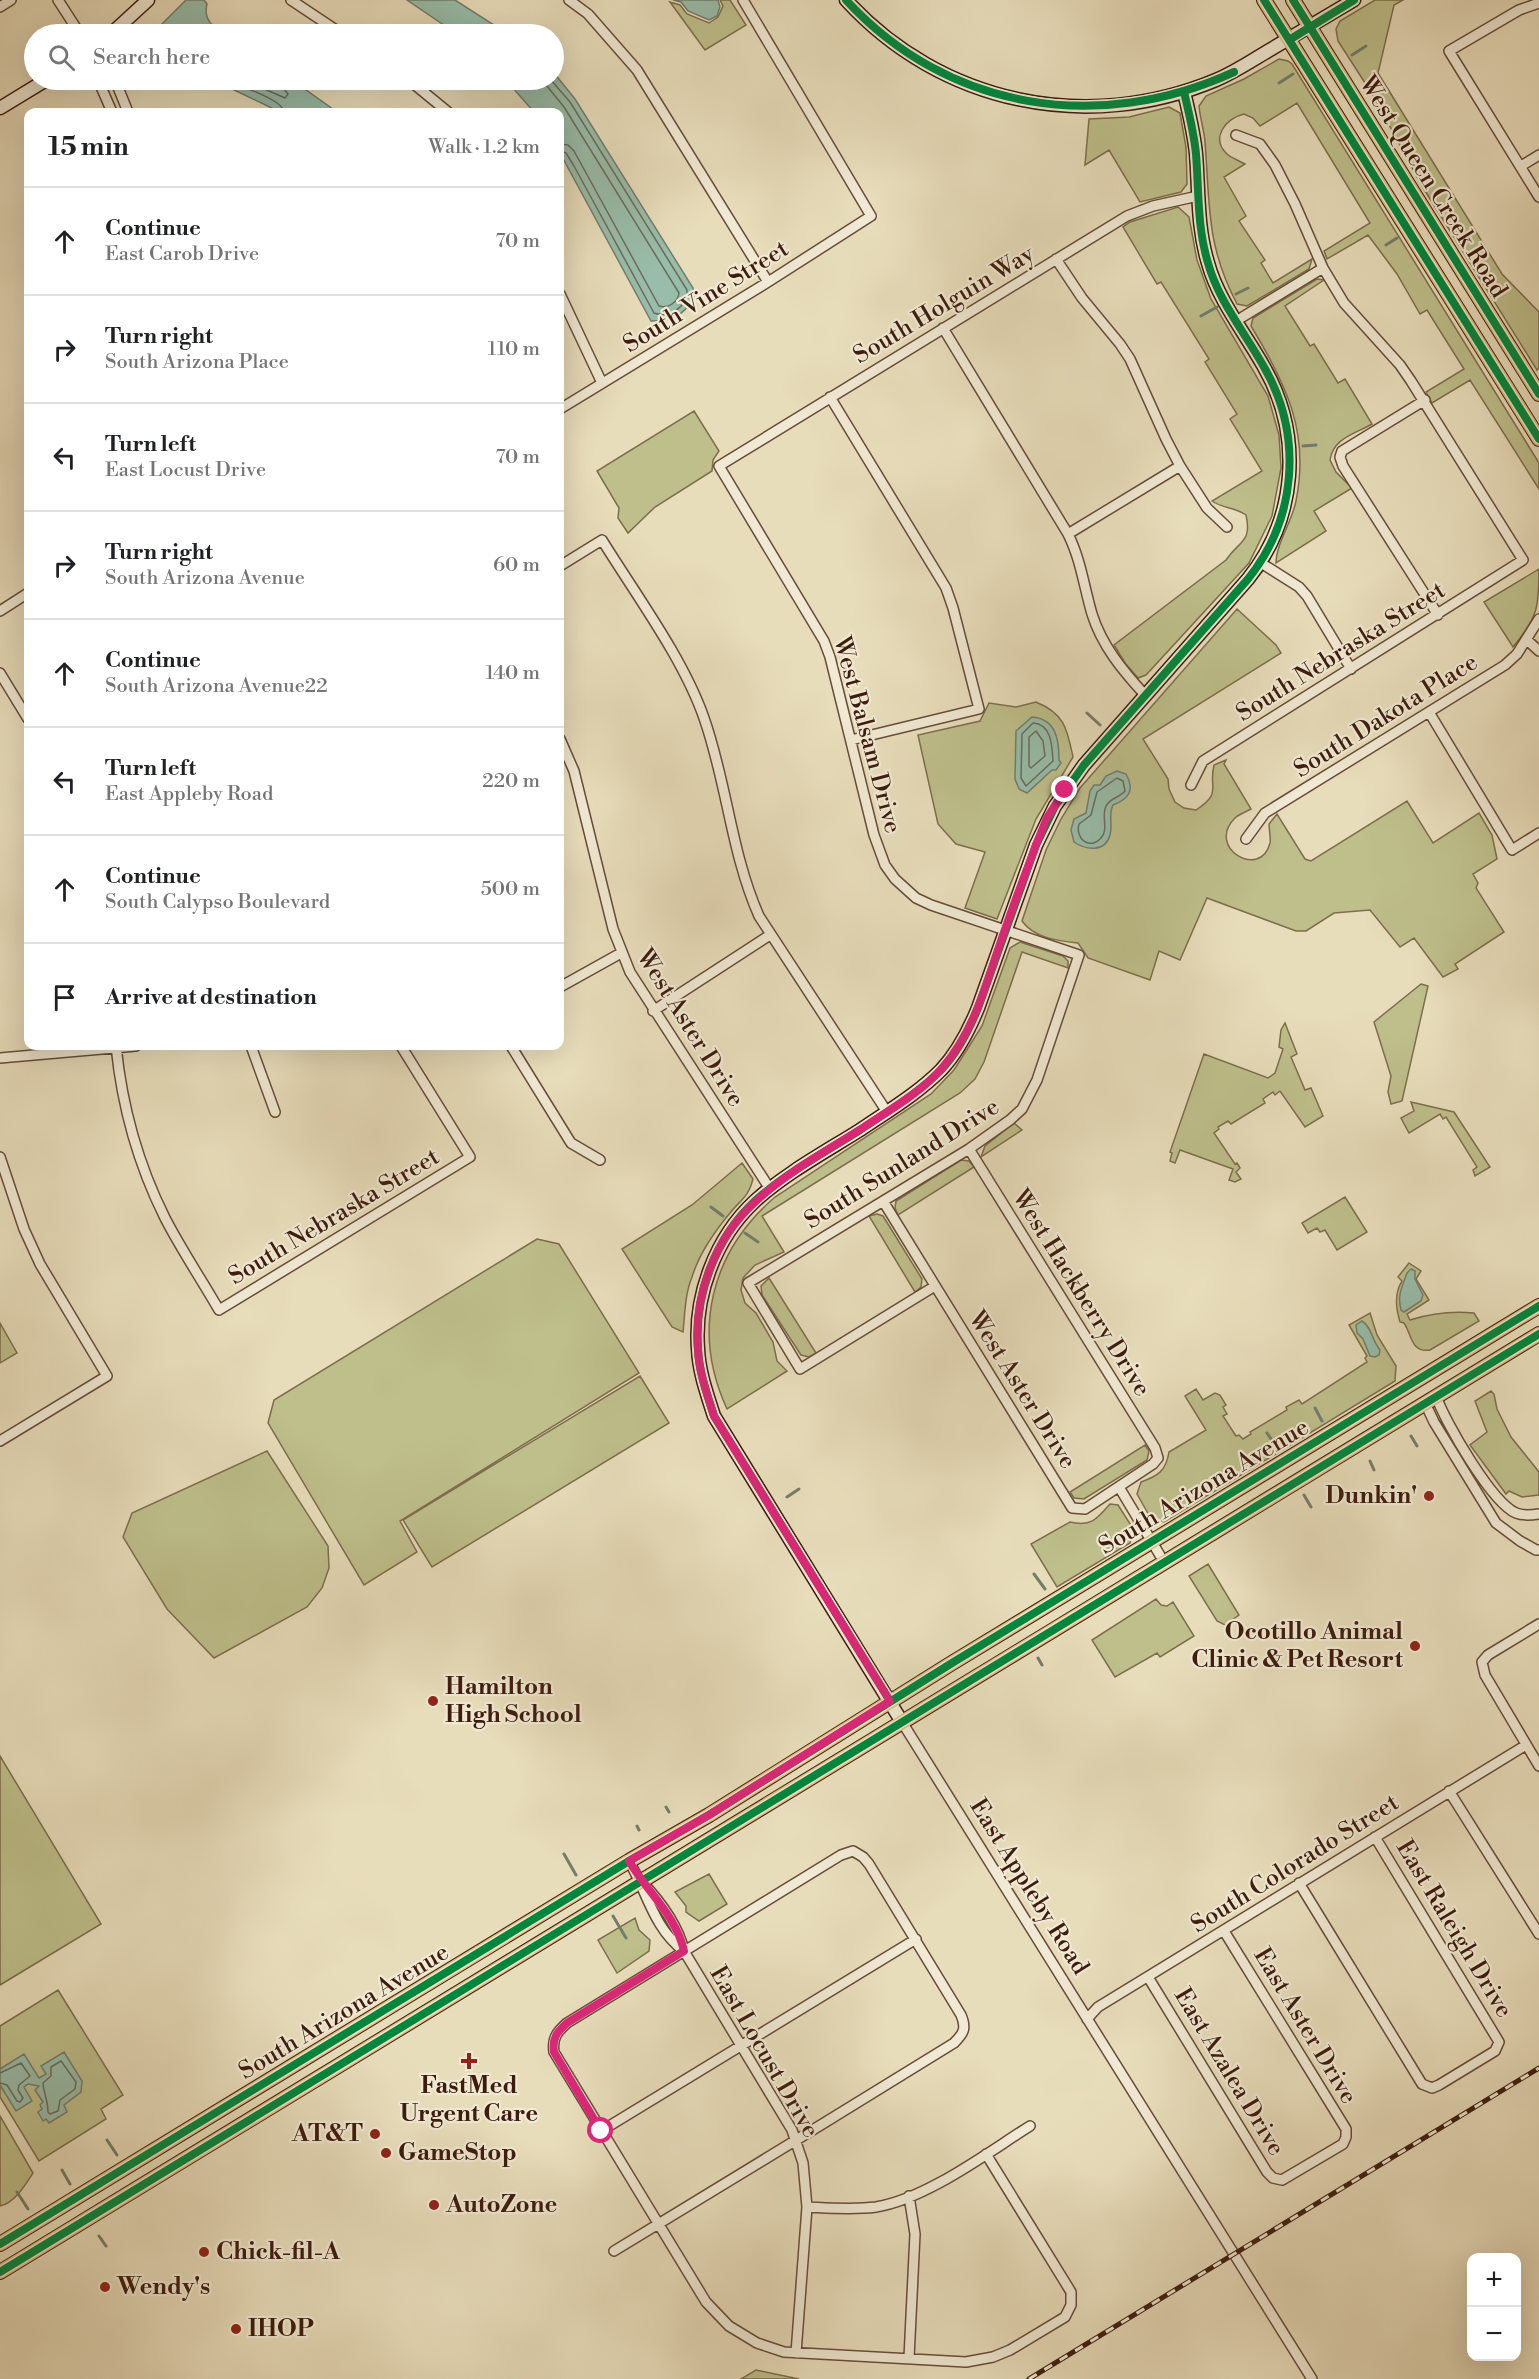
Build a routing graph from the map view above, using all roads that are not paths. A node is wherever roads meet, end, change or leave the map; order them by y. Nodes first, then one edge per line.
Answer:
1 (11, 0) edge
2 (58, 0) edge
3 (148, 0) edge
4 (291, 0) edge
5 (569, 0) edge
6 (743, 0) edge
7 (846, 0) edge
8 (1264, 0) edge
9 (1293, 0) edge
10 (1354, 0) edge
11 (1539, 3) edge
12 (0, 7) edge
13 (74, 24) edge
14 (122, 24) edge
15 (327, 24) edge
16 (1310, 26) junction
17 (1288, 40) junction
18 (29, 90) edge
19 (107, 90) edge
20 (119, 90) edge
21 (421, 90) edge
22 (104, 92) joint
23 (1184, 92) junction
24 (0, 108) edge
25 (110, 108) edge
26 (126, 108) edge
27 (443, 108) edge
28 (1236, 135) dead end
29 (1539, 155) edge
30 (1521, 166) junction
31 (1198, 196) junction
32 (1539, 197) edge
33 (1056, 259) junction
34 (1323, 268) junction
35 (768, 282) junction
36 (564, 302) edge
37 (1236, 321) junction
38 (943, 328) junction
39 (602, 383) junction
40 (1539, 394) edge
41 (830, 397) junction
42 (1425, 400) junction
43 (564, 407) edge
44 (1539, 438) edge
45 (719, 466) joint
46 (1180, 466) junction
47 (1227, 527) dead end
48 (1068, 534) junction
49 (1261, 563) junction
50 (564, 564) edge
51 (24, 595) edge
52 (0, 610) edge
53 (1438, 615) junction
54 (1539, 619) edge
55 (1527, 640) junction
56 (1539, 651) edge
57 (1352, 669) junction
58 (0, 673) edge
59 (1145, 695) junction
60 (24, 712) edge
61 (1429, 712) junction
62 (850, 740) junction
63 (564, 748) edge
64 (1191, 785) dead end
65 (1539, 833) edge
66 (1246, 839) dead end
67 (1005, 930) junction
68 (770, 935) junction
69 (621, 952) junction
70 (564, 985) edge
71 (653, 1011) junction
72 (84, 1050) edge
73 (116, 1050) edge
74 (253, 1050) edge
75 (403, 1050) edge
76 (513, 1050) edge
77 (0, 1058) edge
78 (276, 1112) dead end
79 (887, 1112) junction
80 (969, 1149) junction
81 (0, 1157) edge
82 (600, 1160) dead end
83 (770, 1189) junction
84 (883, 1201) junction
85 (935, 1286) junction
86 (1539, 1306) edge
87 (1539, 1334) edge
88 (1431, 1400) junction
89 (0, 1441) edge
90 (1119, 1487) junction
91 (1539, 1514) edge
92 (1153, 1542) junction
93 (1539, 1550) edge
94 (1164, 1562) junction
95 (1539, 1624) edge
96 (890, 1701) junction
97 (902, 1722) junction
98 (1526, 1745) junction
99 (1539, 1766) edge
100 (1449, 1791) junction
101 (1375, 1837) junction
102 (629, 1861) junction
103 (641, 1881) junction
104 (1299, 1883) junction
105 (1224, 1930) junction
106 (1539, 1934) edge
107 (916, 1939) junction
108 (684, 1951) junction
109 (1148, 1977) junction
110 (1087, 2019) junction
111 (740, 2046) junction
112 (1030, 2126) dead end
113 (601, 2131) junction
114 (796, 2141) junction
115 (986, 2154) junction
116 (1282, 2180) joint
117 (909, 2196) junction
118 (807, 2207) junction
119 (660, 2223) junction
120 (0, 2244) edge
121 (614, 2251) dead end
122 (0, 2272) edge
123 (796, 2354) junction
124 (909, 2358) junction
125 (1312, 2379) edge

1 - 12 street
2 - 13 street
3 - 14 street
4 - 15 street
5 - 35 street
6 - 35 street, South Vine Street
7 - 23 street
8 - 17 main road, West Queen Creek Road
9 - 16 main road, West Queen Creek Road
10 - 16 street
11 - 30 street
16 - 17 street
16 - 40 main road, West Queen Creek Road
17 - 23 street
17 - 44 main road, West Queen Creek Road
18 - 24 street
19 - 22 street
20 - 26 street
21 - 27 street
22 - 25 street
23 - 31 street, East Appleby Road
28 - 34 street
29 - 30 street
30 - 32 street
31 - 33 street, South Holguin Way
31 - 37 street, East Appleby Road
33 - 38 street, South Holguin Way
33 - 46 street
34 - 37 street
34 - 42 street
35 - 39 street, South Vine Street
36 - 39 street
37 - 49 street, East Appleby Road
38 - 41 street, South Holguin Way
38 - 48 street
39 - 43 street, South Vine Street
41 - 45 street, South Holguin Way
41 - 62 street
42 - 53 street, South Nebraska Street
42 - 53 street
45 - 62 street, West Balsam Drive
46 - 47 street
46 - 48 street
48 - 59 street
49 - 57 street
49 - 59 street, East Appleby Road
50 - 68 street
51 - 52 street
53 - 57 street, South Nebraska Street
54 - 55 street, South Dakota Place
55 - 56 street
55 - 61 street, South Dakota Place
57 - 64 street, South Nebraska Street
58 - 60 street
59 - 67 street, East Appleby Road
61 - 65 street
61 - 66 street, South Dakota Place
62 - 67 street, West Balsam Drive
63 - 69 street, West Aster Drive
67 - 79 street, East Appleby Road
67 - 80 street, South Sunland Drive
68 - 71 street
68 - 79 street
69 - 70 street
69 - 71 street, West Aster Drive
71 - 83 street, West Aster Drive
72 - 77 street
73 - 75 street, South Nebraska Street
74 - 78 street
76 - 82 street
79 - 83 street, East Appleby Road
80 - 84 street, South Sunland Drive
80 - 90 street, West Hackberry Drive
81 - 89 street
83 - 96 street, East Appleby Road
84 - 85 street, West Aster Drive
84 - 85 street, South Sunland Drive
85 - 90 street, West Aster Drive
86 - 92 main road, South Arizona Avenue
87 - 88 main road, South Arizona Avenue
88 - 91 street
88 - 93 street
88 - 94 main road, South Arizona Avenue
90 - 92 street
92 - 94 street
92 - 96 main road, South Arizona Avenue
94 - 97 main road, South Arizona Avenue
95 - 98 street
96 - 97 street, East Appleby Road
96 - 102 main road, South Arizona Avenue
97 - 103 main road, South Arizona Avenue
97 - 110 street, East Appleby Road
98 - 99 street
98 - 100 street, South Colorado Street
100 - 101 street, South Colorado Street
100 - 106 street
101 - 104 street, South Colorado Street
101 - 104 street, East Raleigh Drive
102 - 103 street, East Locust Drive
102 - 120 main road, South Arizona Avenue
103 - 108 street, East Locust Drive
103 - 122 main road, South Arizona Avenue
104 - 105 street, South Colorado Street
105 - 109 street, South Colorado Street
105 - 116 street, East Aster Drive
107 - 108 street
107 - 111 street
107 - 114 street
108 - 111 street, East Locust Drive
108 - 113 street
109 - 110 street, South Colorado Street
109 - 116 street, East Azalea Drive
110 - 125 street, East Appleby Road
111 - 113 street
111 - 114 street, East Locust Drive
112 - 115 street
113 - 119 street
114 - 118 street, East Locust Drive
114 - 119 street
115 - 117 street
115 - 124 street
117 - 118 street
117 - 124 street
118 - 123 street, East Locust Drive
119 - 121 street
119 - 123 street
123 - 124 street

